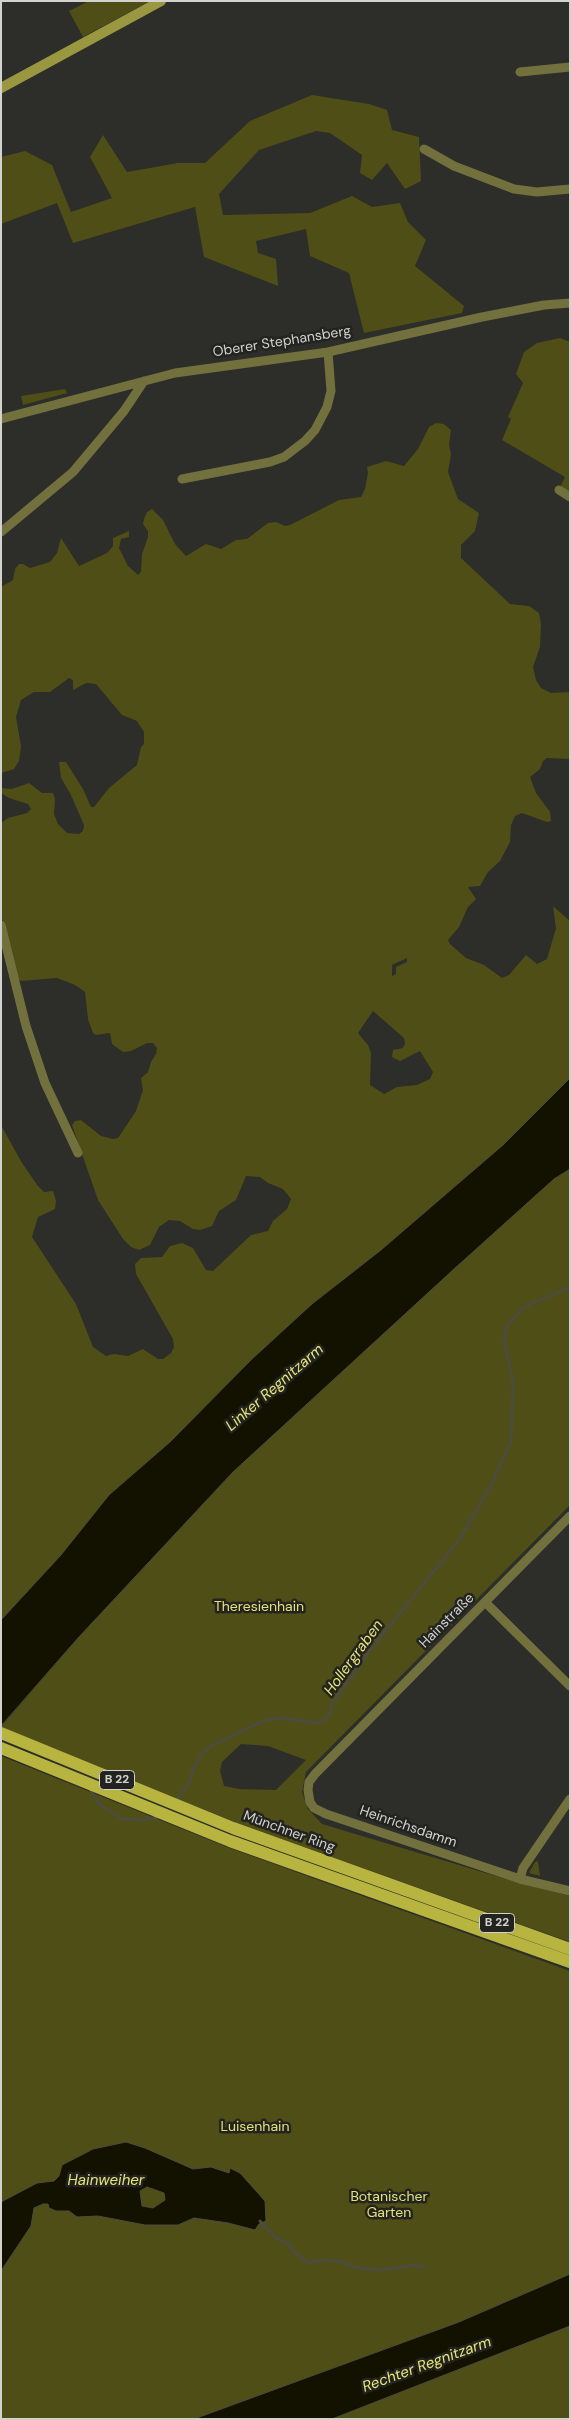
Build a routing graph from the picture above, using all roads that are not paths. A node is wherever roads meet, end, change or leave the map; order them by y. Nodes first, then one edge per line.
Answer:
1 (161, 1) edge
2 (570, 67) edge
3 (520, 72) dead end
4 (1, 88) edge
5 (424, 149) dead end
6 (570, 189) edge
7 (570, 303) edge
8 (328, 352) junction
9 (144, 381) junction
10 (1, 419) edge
11 (182, 480) dead end
12 (559, 490) dead end
13 (570, 497) edge
14 (3, 526) edge
15 (1, 925) edge
16 (78, 1153) dead end
17 (570, 1516) edge
18 (485, 1602) junction
19 (570, 1686) edge
20 (1, 1733) edge
21 (344, 1745) joint
22 (1, 1748) edge
23 (570, 1799) edge
24 (520, 1879) junction
25 (570, 1891) edge
26 (570, 1949) edge
27 (570, 1962) edge

1 - 4 street
2 - 3 street
5 - 6 street
7 - 8 street, Oberer Stephansberg
8 - 9 street, Oberer Stephansberg
8 - 11 street
9 - 10 street, Oberer Stephansberg
9 - 14 street
12 - 13 street
15 - 16 street
17 - 18 street, Hainstraße
18 - 19 street
18 - 21 street, Hainstraße
20 - 26 main road, Münchner Ring / B 22
21 - 24 street, Heinrichsdamm
22 - 27 main road, Münchner Ring / B 22
23 - 24 street
24 - 25 street, Heinrichsdamm

